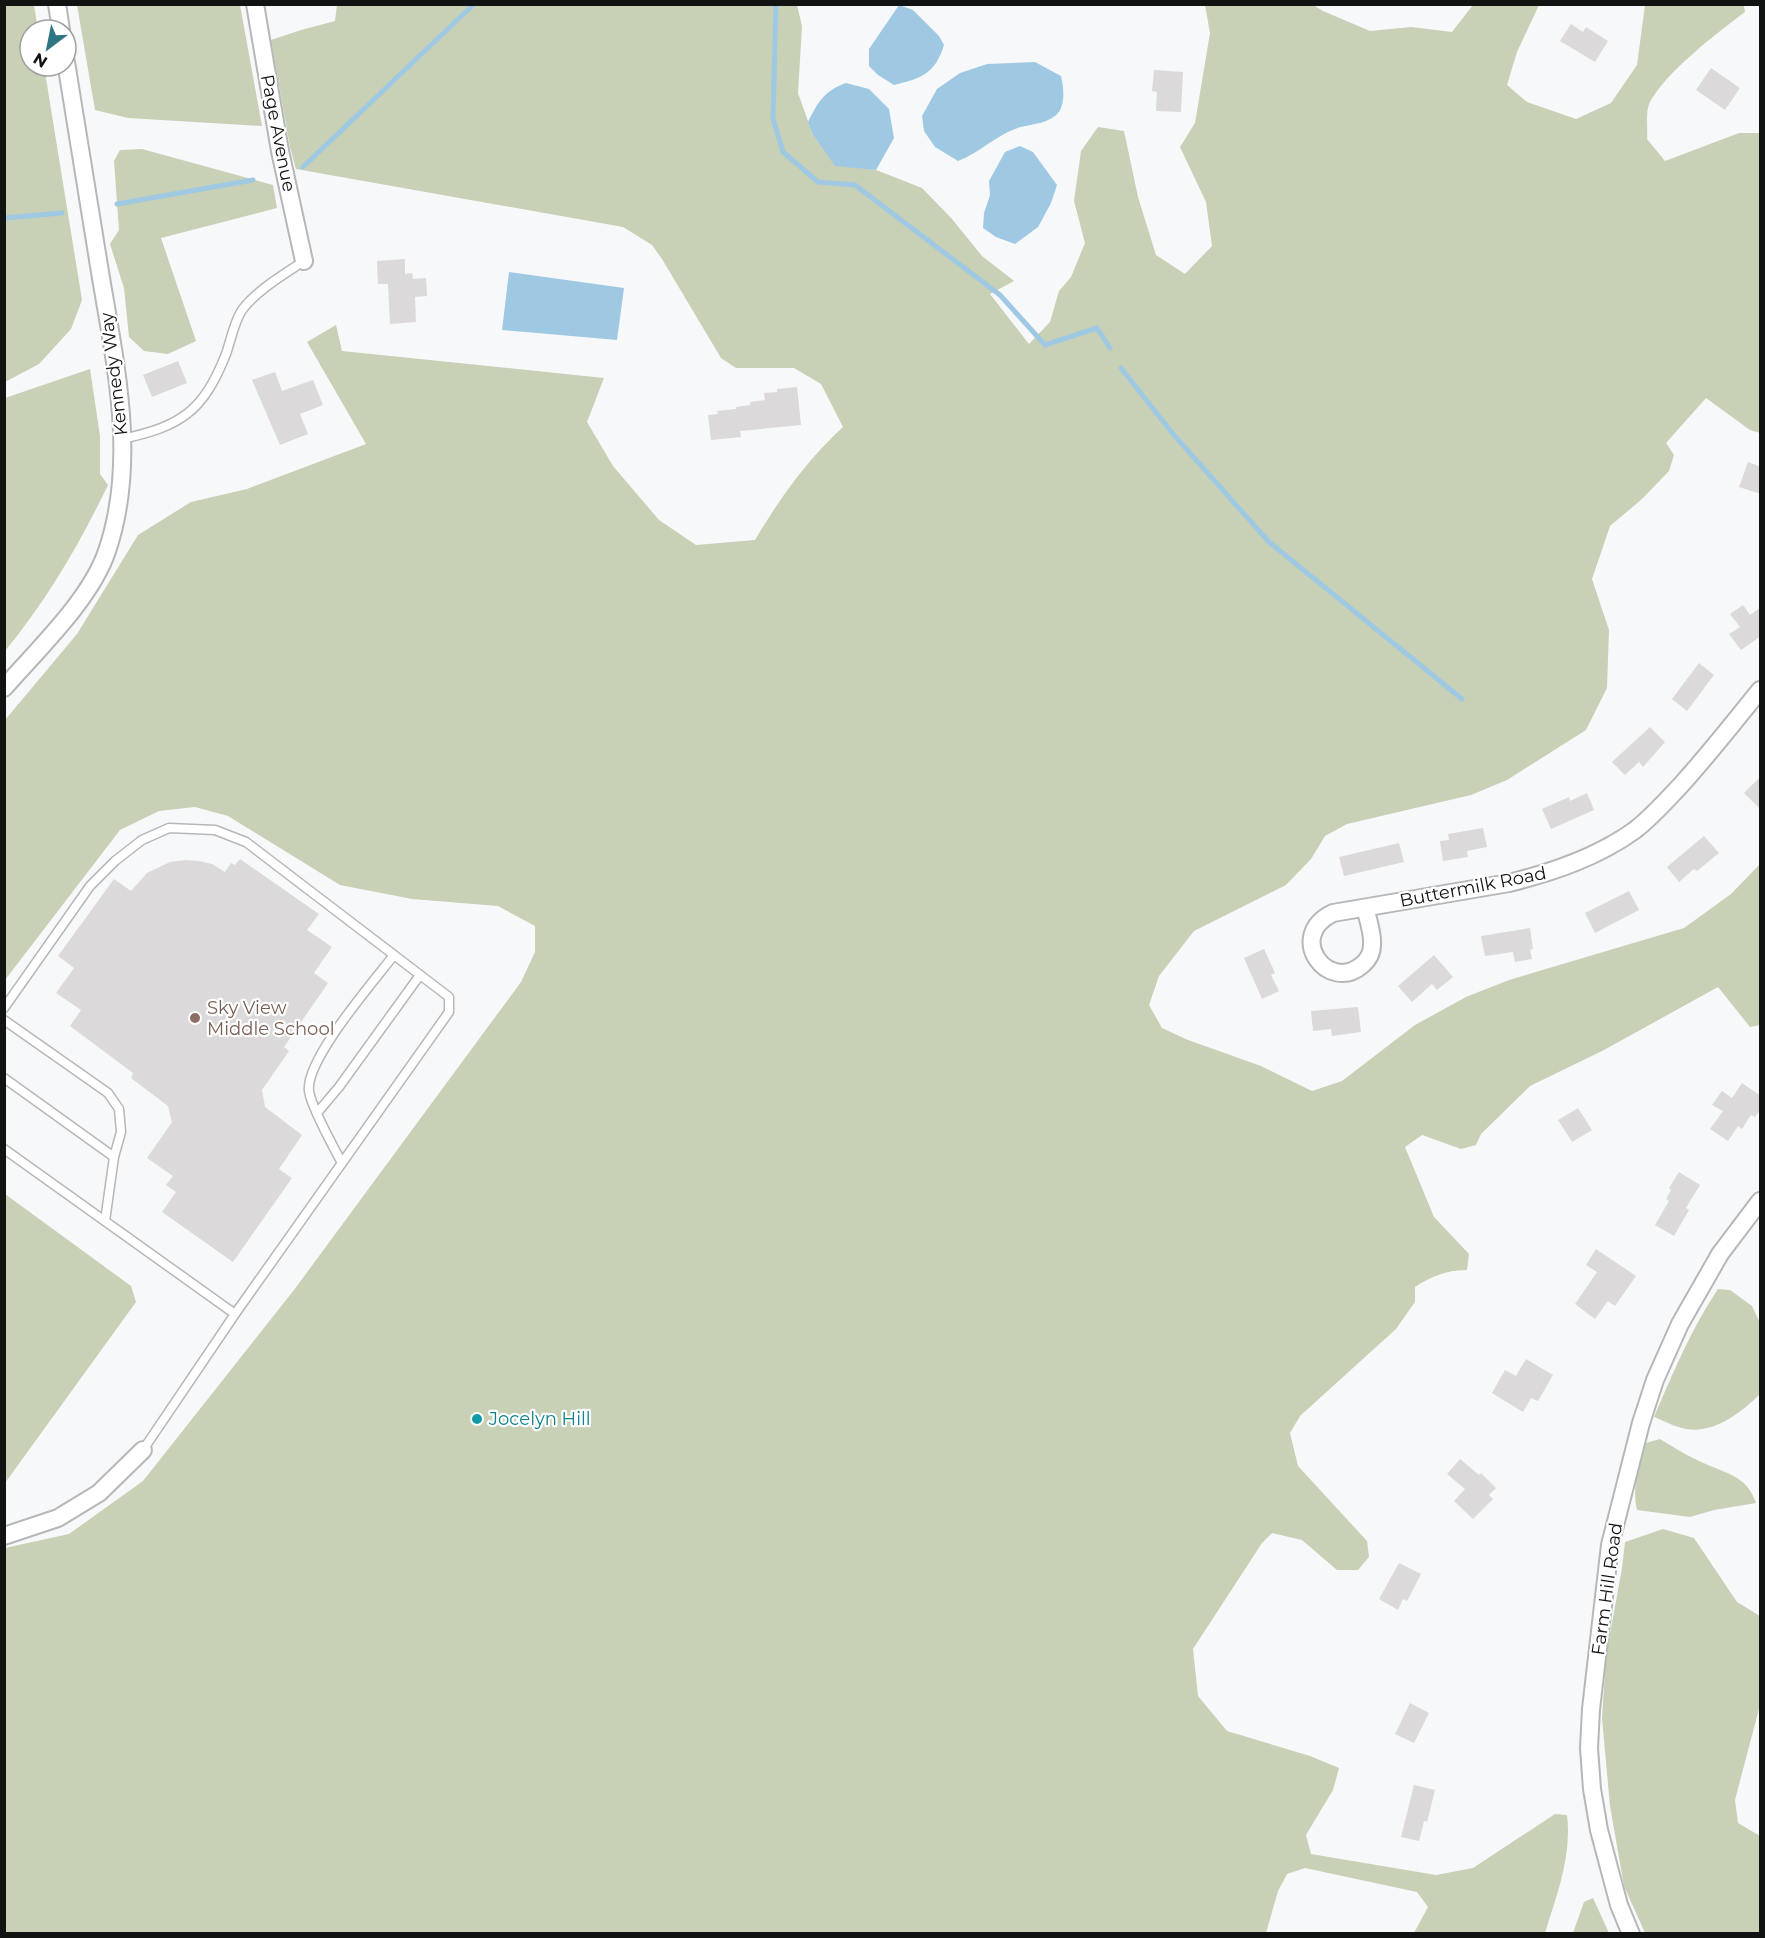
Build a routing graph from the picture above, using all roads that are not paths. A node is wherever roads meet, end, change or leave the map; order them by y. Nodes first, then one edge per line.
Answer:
1 (255, 4) edge
2 (69, 78) edge
3 (304, 261) joint
4 (122, 440) junction
5 (4, 688) edge
6 (1761, 690) edge
7 (1365, 908) dead end
8 (394, 955) junction
9 (420, 975) junction
10 (4, 1008) edge
11 (4, 1020) edge
12 (4, 1078) edge
13 (317, 1113) junction
14 (4, 1149) edge
15 (114, 1157) junction
16 (342, 1163) junction
17 (1761, 1201) edge
18 (105, 1221) junction
19 (235, 1314) junction
20 (143, 1450) joint
21 (4, 1536) edge
22 (1631, 1934) edge

1 - 3 street, Page Avenue
2 - 4 street, Kennedy Way
3 - 4 lane
4 - 5 street, Kennedy Way
6 - 7 street, Buttermilk Road
8 - 9 lane
8 - 10 lane
8 - 13 lane
9 - 13 lane
9 - 16 lane
11 - 15 lane
12 - 15 lane
13 - 16 lane
14 - 18 lane
15 - 18 lane
16 - 19 lane
17 - 22 street, Farm Hill Road
18 - 19 lane
19 - 20 lane
20 - 21 street

